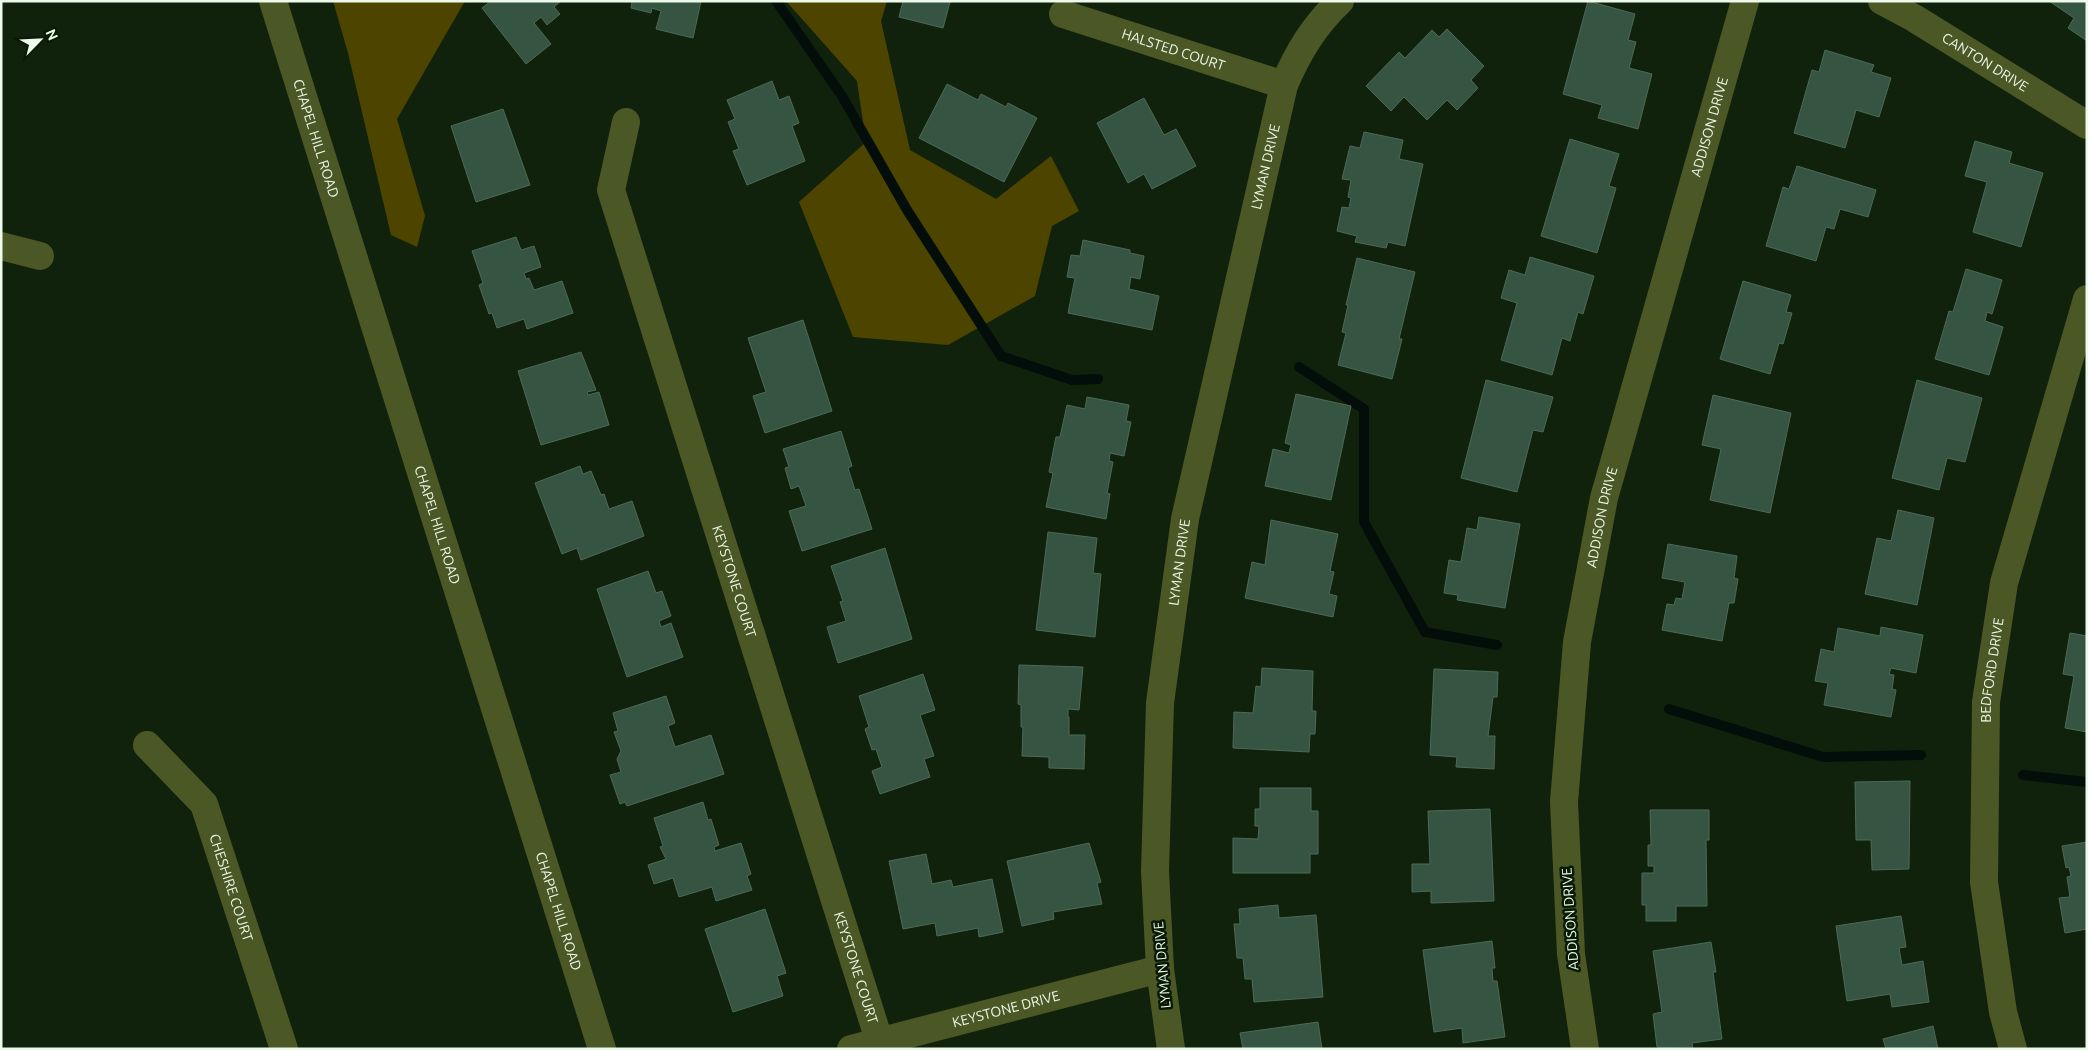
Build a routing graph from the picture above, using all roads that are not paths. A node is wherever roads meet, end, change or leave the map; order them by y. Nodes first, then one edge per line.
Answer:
1 (273, 1) edge
2 (1340, 1) edge
3 (1745, 1) edge
4 (1882, 1) edge
5 (1063, 14) dead end
6 (1284, 84) junction
7 (626, 122) dead end
8 (2087, 125) edge
9 (1, 246) edge
10 (40, 256) dead end
11 (2087, 299) edge
12 (147, 746) dead end
13 (1160, 969) junction
14 (879, 1040) junction
15 (284, 1049) edge
16 (602, 1049) edge
17 (851, 1049) edge
18 (1171, 1049) edge
19 (1585, 1049) edge
20 (2013, 1049) edge

1 - 16 street, CHAPEL HILL ROAD
2 - 6 street
3 - 19 street, ADDISON DRIVE
4 - 8 street, CANTON DRIVE
5 - 6 street, HALSTED COURT
6 - 13 street, LYMAN DRIVE
7 - 14 street, KEYSTONE COURT
9 - 10 street
11 - 20 street, BEDFORD DRIVE
12 - 15 street, CHESHIRE COURT
13 - 14 street, KEYSTONE DRIVE
13 - 18 street, LYMAN DRIVE
14 - 17 street, KEYSTONE DRIVE

